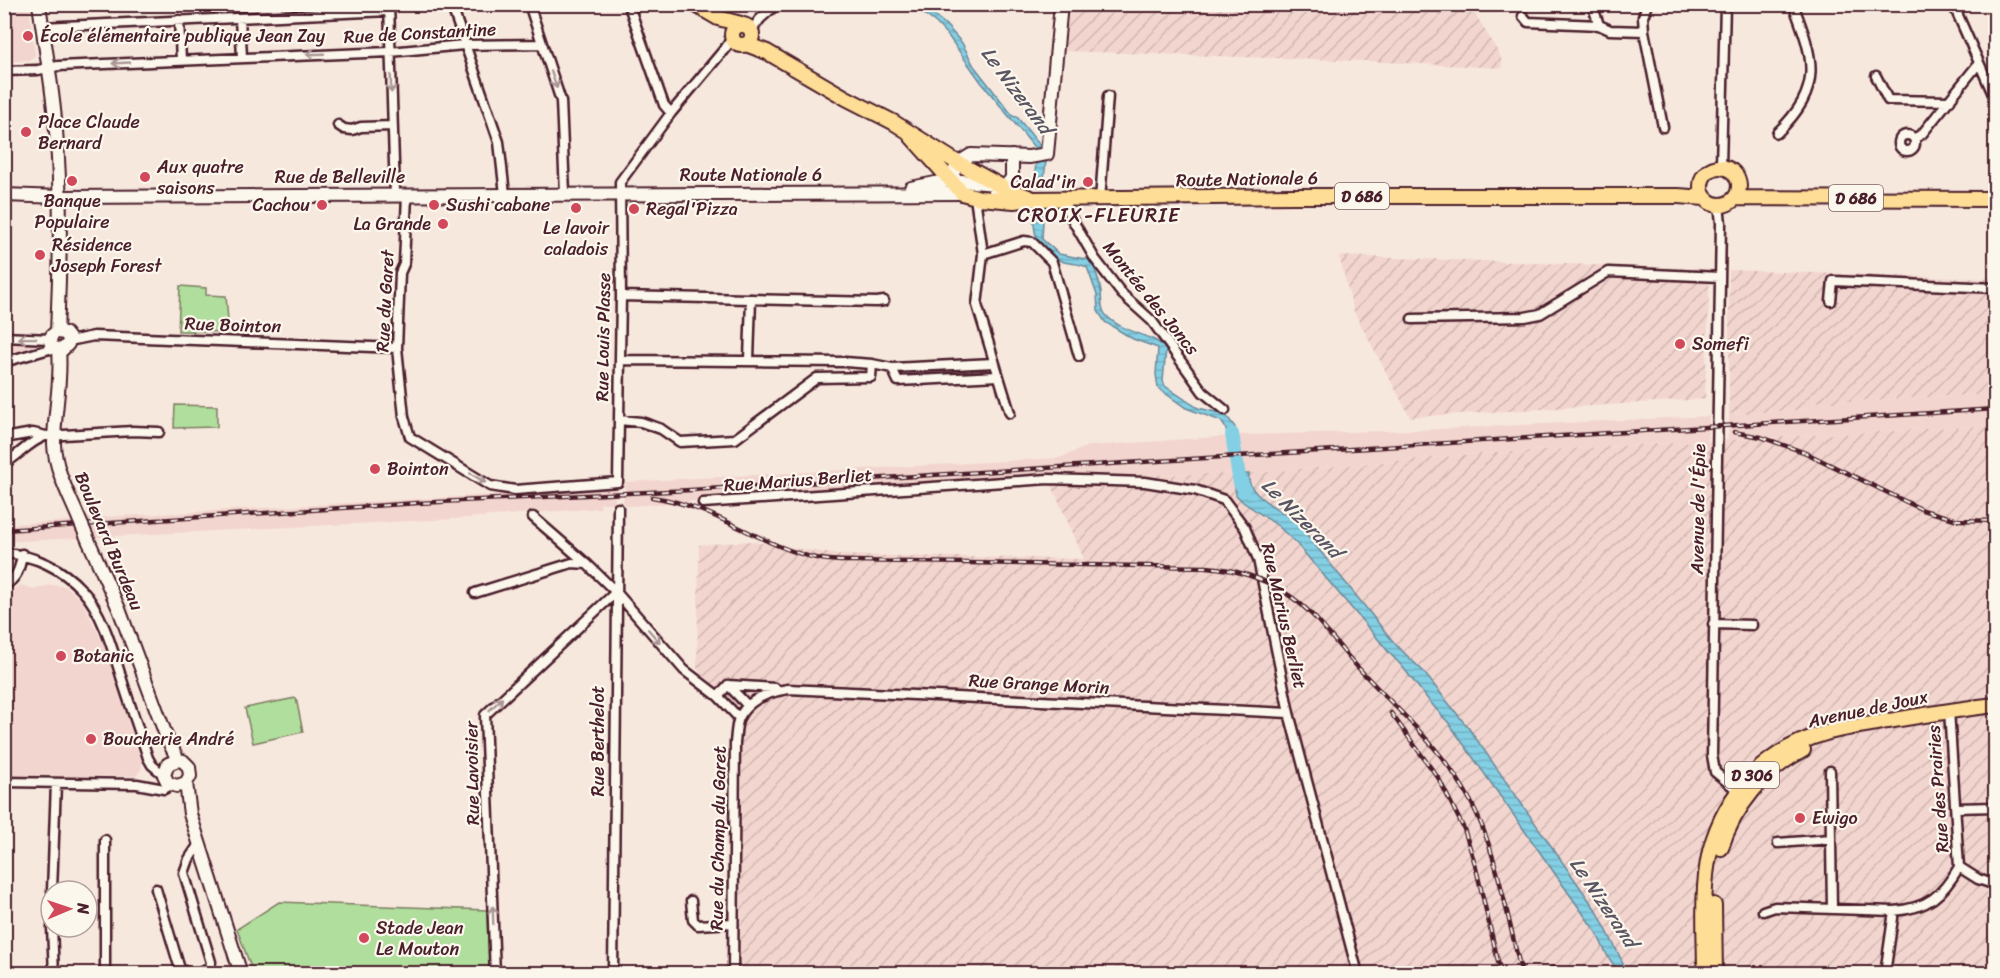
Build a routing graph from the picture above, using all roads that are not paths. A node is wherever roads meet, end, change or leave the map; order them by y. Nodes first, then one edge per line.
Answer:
1 (39, 4) edge
2 (451, 4) edge
3 (529, 4) edge
4 (694, 4) edge
5 (777, 4) edge
6 (1061, 4) edge
7 (1592, 4) edge
8 (1647, 4) edge
9 (1725, 4) edge
10 (1793, 4) edge
11 (1953, 4) edge
12 (629, 6) dead end
13 (389, 8) edge
14 (1523, 16) dead end
15 (240, 18) junction
16 (179, 20) junction
17 (1599, 25) junction
18 (42, 27) junction
19 (1644, 31) junction
20 (740, 36) junction
21 (542, 44) junction
22 (464, 45) junction
23 (390, 52) junction
24 (242, 57) junction
25 (181, 60) junction
26 (1979, 63) junction
27 (48, 68) junction
28 (4, 71) edge
29 (1876, 76) dead end
30 (1108, 96) dead end
31 (1950, 101) junction
32 (1995, 101) edge
33 (671, 112) junction
34 (338, 125) dead end
35 (392, 126) junction
36 (1663, 127) dead end
37 (1776, 133) dead end
38 (910, 135) junction
39 (1914, 139) dead end
40 (1012, 156) junction
41 (958, 163) junction
42 (1721, 166) junction
43 (951, 180) junction
44 (1700, 183) junction
45 (1000, 186) junction
46 (1737, 192) junction
47 (565, 193) junction
48 (619, 193) junction
49 (884, 193) junction
50 (505, 194) junction
51 (4, 195) edge
52 (401, 195) junction
53 (969, 195) junction
54 (60, 196) junction
55 (1678, 196) junction
56 (1705, 198) junction
57 (1039, 199) junction
58 (1995, 199) edge
59 (1061, 200) junction
60 (1100, 200) junction
61 (1719, 205) junction
62 (983, 254) junction
63 (1720, 277) junction
64 (1995, 288) edge
65 (621, 296) junction
66 (751, 298) junction
67 (884, 300) dead end
68 (1831, 301) dead end
69 (1412, 319) dead end
70 (4, 337) edge
71 (58, 340) junction
72 (397, 348) junction
73 (1079, 356) dead end
74 (620, 360) junction
75 (749, 360) junction
76 (4, 362) edge
77 (994, 363) junction
78 (872, 364) junction
79 (892, 368) junction
80 (998, 376) junction
81 (1225, 410) dead end
82 (1010, 413) dead end
83 (619, 420) junction
84 (159, 432) dead end
85 (50, 435) junction
86 (4, 438) edge
87 (4, 464) edge
88 (618, 482) joint
89 (704, 503) dead end
90 (618, 508) dead end
91 (533, 517) dead end
92 (4, 554) edge
93 (22, 554) junction
94 (587, 564) junction
95 (4, 586) edge
96 (616, 592) junction
97 (475, 593) dead end
98 (1713, 624) junction
99 (1752, 625) dead end
100 (728, 685) junction
101 (788, 688) junction
102 (718, 696) junction
103 (1995, 705) edge
104 (748, 706) junction
105 (1289, 713) junction
106 (1995, 713) edge
107 (1949, 715) junction
108 (739, 718) junction
109 (1830, 771) dead end
110 (173, 774) junction
111 (4, 782) edge
112 (56, 783) junction
113 (1743, 794) junction
114 (1995, 807) edge
115 (1956, 808) junction
116 (1831, 839) junction
117 (105, 840) dead end
118 (1778, 843) dead end
119 (199, 844) junction
120 (1959, 867) junction
121 (52, 879) edge
122 (1995, 885) edge
123 (156, 889) dead end
124 (691, 901) dead end
125 (1832, 909) junction
126 (1894, 910) junction
127 (1763, 911) dead end
128 (733, 923) junction
129 (53, 939) edge
130 (54, 974) edge
131 (105, 974) edge
132 (190, 974) edge
133 (197, 974) edge
134 (241, 974) edge
135 (495, 974) edge
136 (613, 974) edge
137 (733, 974) edge
138 (1358, 974) edge
139 (1705, 974) edge
140 (1715, 974) edge
141 (1885, 974) edge

1 - 18 main road, Boulevard Burdeau
2 - 22 street
3 - 21 street
4 - 20 main road
5 - 20 street
6 - 40 main road
7 - 17 street
8 - 19 street
9 - 42 street
10 - 37 street
11 - 26 street
12 - 33 street
13 - 15 street
13 - 23 street, Rue du Garet
14 - 17 street
15 - 16 street
15 - 24 street
16 - 18 street
16 - 25 street
17 - 19 street
18 - 27 main road, Boulevard Burdeau
19 - 36 street
20 - 33 street
20 - 38 main road
21 - 22 street, Rue de Constantine
21 -> 47 street
22 - 23 street, Rue de Constantine
22 - 50 street
23 -> 24 street, Rue de Constantine
23 -> 35 street, Rue du Garet
24 - 25 street, Rue de Constantine
25 -> 27 street, Rue de Constantine
26 - 31 street
26 - 32 street
27 - 28 street, Rue de Constantine
27 - 54 main road, Boulevard Burdeau
29 - 31 street
30 - 60 street
31 - 39 street
33 - 48 street
34 - 35 street
35 - 52 street, Rue du Garet
38 - 41 main road
38 - 43 main road
40 - 41 main road
40 - 45 main road
41 - 43 main road
41 - 45 main road
42 - 44 main road
42 - 46 main road
43 - 45 main road, Route Nationale 6 / D 686
43 - 49 main road, Route Nationale 6 / D 686
43 - 53 main road
44 - 55 main road
44 - 56 main road
45 - 53 main road
45 - 57 main road, Route Nationale 6 / D 686
46 - 58 main road, D 686
46 - 61 main road
47 - 48 main road, Rue de Belleville / D 686
47 - 50 main road, Rue de Belleville / D 686
48 - 49 main road, Route Nationale 6 / D 686
48 - 65 street, Rue Louis Plasse
49 - 53 main road, Route Nationale 6 / D 686
50 - 52 main road, Rue de Belleville / D 686
51 - 54 main road, D 686
52 - 54 main road, Rue de Belleville / D 686
52 - 72 street, Rue du Garet
53 - 57 main road, Route Nationale 6 / D 686
53 - 62 street
54 - 71 main road, Boulevard Burdeau
55 - 56 main road, Route Nationale 6 / D 686
55 - 60 main road, Route Nationale 6 / D 686
56 - 61 main road
57 - 59 main road, Route Nationale 6 / D 686
59 - 60 main road, Route Nationale 6 / D 686
59 - 81 street, Montée des Joncs
61 - 63 street, Avenue de l'Épie
62 - 73 street
62 - 77 street
63 - 69 street
63 - 98 street, Avenue de l'Épie
64 - 68 street
65 - 66 street
65 - 74 street, Rue Louis Plasse
66 - 67 street
66 - 75 street
71 -> 70 street, Rue Bointon
71 - 72 street, Rue Bointon
71 - 76 street
71 - 85 main road, Boulevard Burdeau
72 -> 88 street, Rue du Garet
74 - 75 street
74 - 83 street, Rue Louis Plasse
75 - 78 street
77 - 79 street
77 - 80 street
78 - 79 street
78 - 83 street
79 - 80 street
80 - 82 street
83 - 88 street, Rue Louis Plasse
84 - 85 street
85 - 86 street
85 - 87 street
85 - 110 main road, Boulevard Burdeau, bridge
89 - 105 street, Rue Marius Berliet
90 - 96 street, Rue Berthelot
91 - 94 street
92 - 93 street
93 - 95 street
93 - 110 street
94 - 96 street
94 - 97 street
96 -> 102 street
135 -> 96 street, Rue Lavoisier
96 - 136 street, Rue Berthelot
98 - 99 street
98 - 113 street, Avenue de l'Épie
100 - 101 street, Rue Grange Morin
100 - 102 street
100 - 104 street
101 - 104 street, Rue Grange Morin
101 - 105 street, Rue Grange Morin
102 - 108 street
103 - 107 main road, Avenue de Joux / D 306
104 - 108 street, Rue du Champ du Garet
105 - 138 street, Rue Marius Berliet
106 - 107 main road, Avenue de Joux / D 306
107 - 113 main road, Avenue de Joux / D 306
107 - 115 street, Rue des Prairies
108 - 128 street, Rue du Champ du Garet
109 - 116 street
110 - 112 street
110 - 119 main road, Boulevard Burdeau
111 - 112 street
112 - 121 street
113 - 139 main road, Avenue de Joux / D 306
113 - 140 main road, Avenue de Joux / D 306
114 - 115 street
115 - 120 street, Rue des Prairies
116 - 118 street
116 - 125 street
117 - 131 street
119 - 133 street
119 - 134 main road, Boulevard Burdeau
120 - 122 street
120 - 126 street, Rue des Prairies
123 - 132 street
124 - 128 street
125 - 126 street, Rue des Prairies
125 - 127 street, Rue des Prairies
126 - 141 street
128 - 137 street, Rue du Champ du Garet
129 - 130 street

